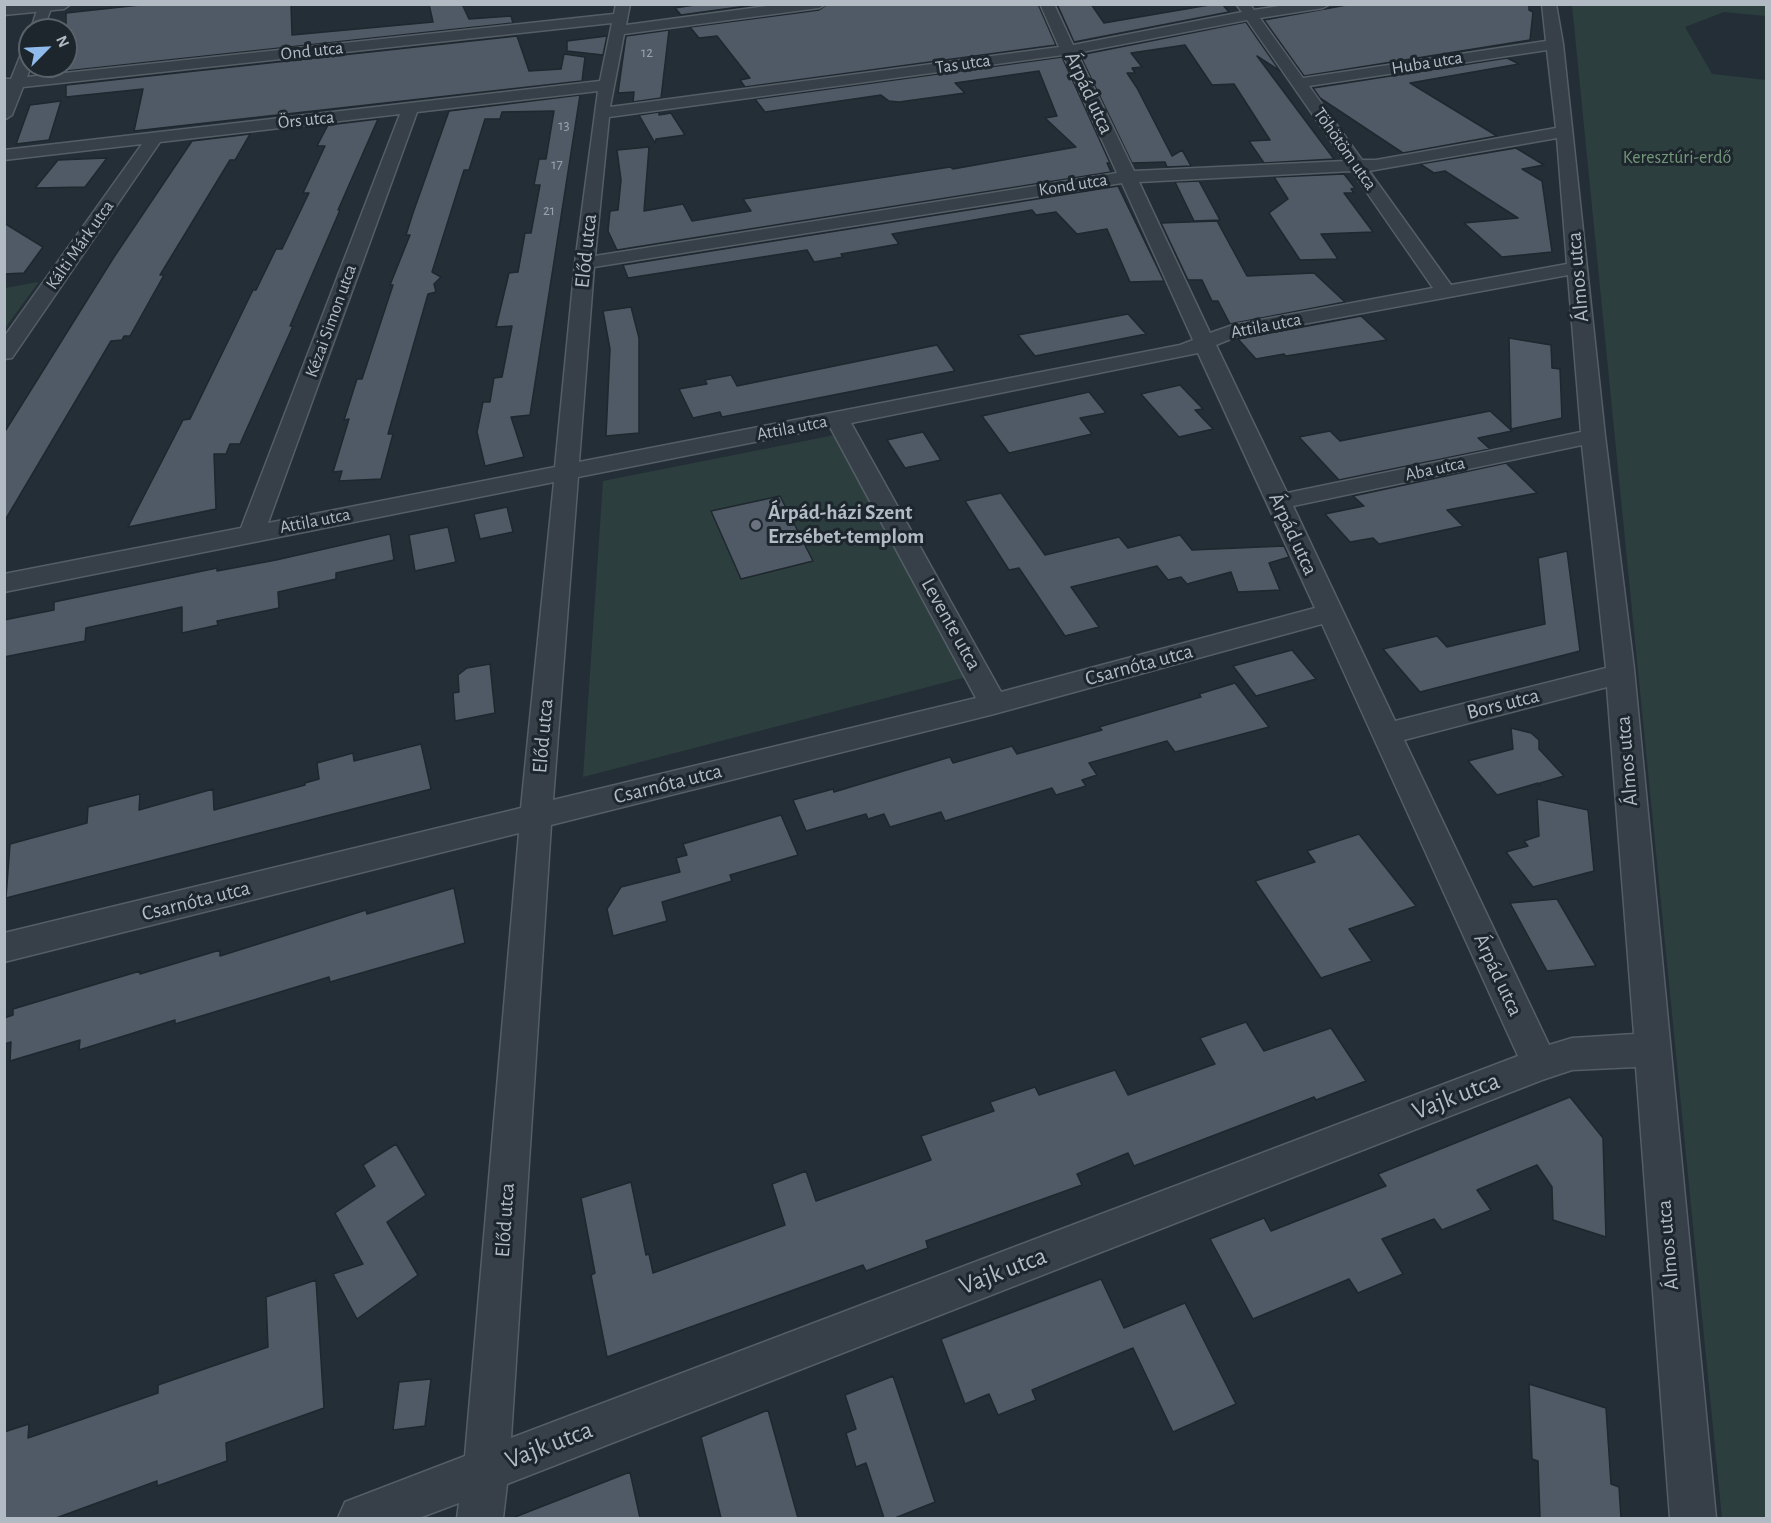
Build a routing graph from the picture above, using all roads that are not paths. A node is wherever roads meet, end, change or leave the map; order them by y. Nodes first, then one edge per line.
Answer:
1 (64, 4) edge
2 (819, 4) edge
3 (1047, 4) edge
4 (1323, 4) edge
5 (1549, 4) edge
6 (45, 6) junction
7 (4, 10) edge
8 (1247, 10) edge
9 (40, 18) edge
10 (620, 18) edge
11 (1556, 44) junction
12 (1069, 50) junction
13 (11, 83) edge
14 (1299, 83) junction
15 (606, 85) junction
16 (410, 109) junction
17 (601, 113) junction
18 (4, 115) edge
19 (1564, 132) junction
20 (155, 137) junction
21 (4, 155) edge
22 (1357, 165) junction
23 (1128, 177) junction
24 (585, 263) junction
25 (1577, 268) junction
26 (1446, 293) junction
27 (1204, 341) junction
28 (4, 353) edge
29 (837, 419) junction
30 (1593, 436) junction
31 (566, 472) junction
32 (1278, 502) junction
33 (252, 533) junction
34 (4, 583) edge
35 (1330, 613) junction
36 (1620, 674) junction
37 (994, 704) junction
38 (1386, 734) junction
39 (536, 817) junction
40 (4, 948) edge
41 (1651, 1050) junction
42 (1540, 1064) junction
43 (486, 1469) junction
44 (361, 1518) edge
45 (480, 1518) edge
46 (1693, 1518) edge

1 - 6 street
2 - 10 street, Ond utca
3 - 12 street, Árpád utca
4 - 8 street, Tas utca
5 - 11 street, Álmos utca
6 - 7 street
6 - 9 street
8 - 12 street, Tas utca
8 - 14 street, Töhötöm utca
10 - 13 street, Ond utca
10 - 15 street, Előd utca
11 - 14 street, Huba utca
11 - 19 street, Álmos utca
12 - 17 street, Tas utca
12 - 23 street, Árpád utca
13 - 18 street
14 - 22 street, Töhötöm utca
15 - 16 street, Örs utca
15 - 17 street, Előd utca
16 - 20 street, Örs utca
16 - 33 street, Kézai Simon utca
17 - 24 street, Előd utca
19 - 22 street, Kond utca
19 - 25 street, Álmos utca
20 - 21 street, Örs utca
20 - 28 street, Kálti Márk utca
22 - 23 street, Kond utca
22 - 26 street, Töhötöm utca
23 - 24 street, Kond utca
23 - 27 street, Árpád utca
24 - 31 street, Előd utca
25 - 26 street, Attila utca
25 - 30 street, Álmos utca
26 - 27 street, Attila utca
27 - 29 street, Attila utca
27 - 32 street, Árpád utca
29 - 31 street, Attila utca
29 - 37 street, Levente utca
30 - 32 street, Aba utca
30 - 36 street, Álmos utca
31 - 33 street, Attila utca
31 - 39 street, Előd utca
32 - 35 street, Árpád utca
33 - 34 street, Attila utca
35 - 37 street, Csarnóta utca
35 - 38 street, Árpád utca
36 - 38 street, Bors utca
36 - 41 street, Álmos utca
37 - 39 street, Csarnóta utca
38 - 42 street, Árpád utca
39 - 40 street, Csarnóta utca
39 - 43 street, Előd utca
41 - 42 street, Vajk utca
41 - 46 street, Álmos utca
42 - 43 street, Vajk utca
43 - 44 street, Vajk utca
43 - 45 street, Előd utca

